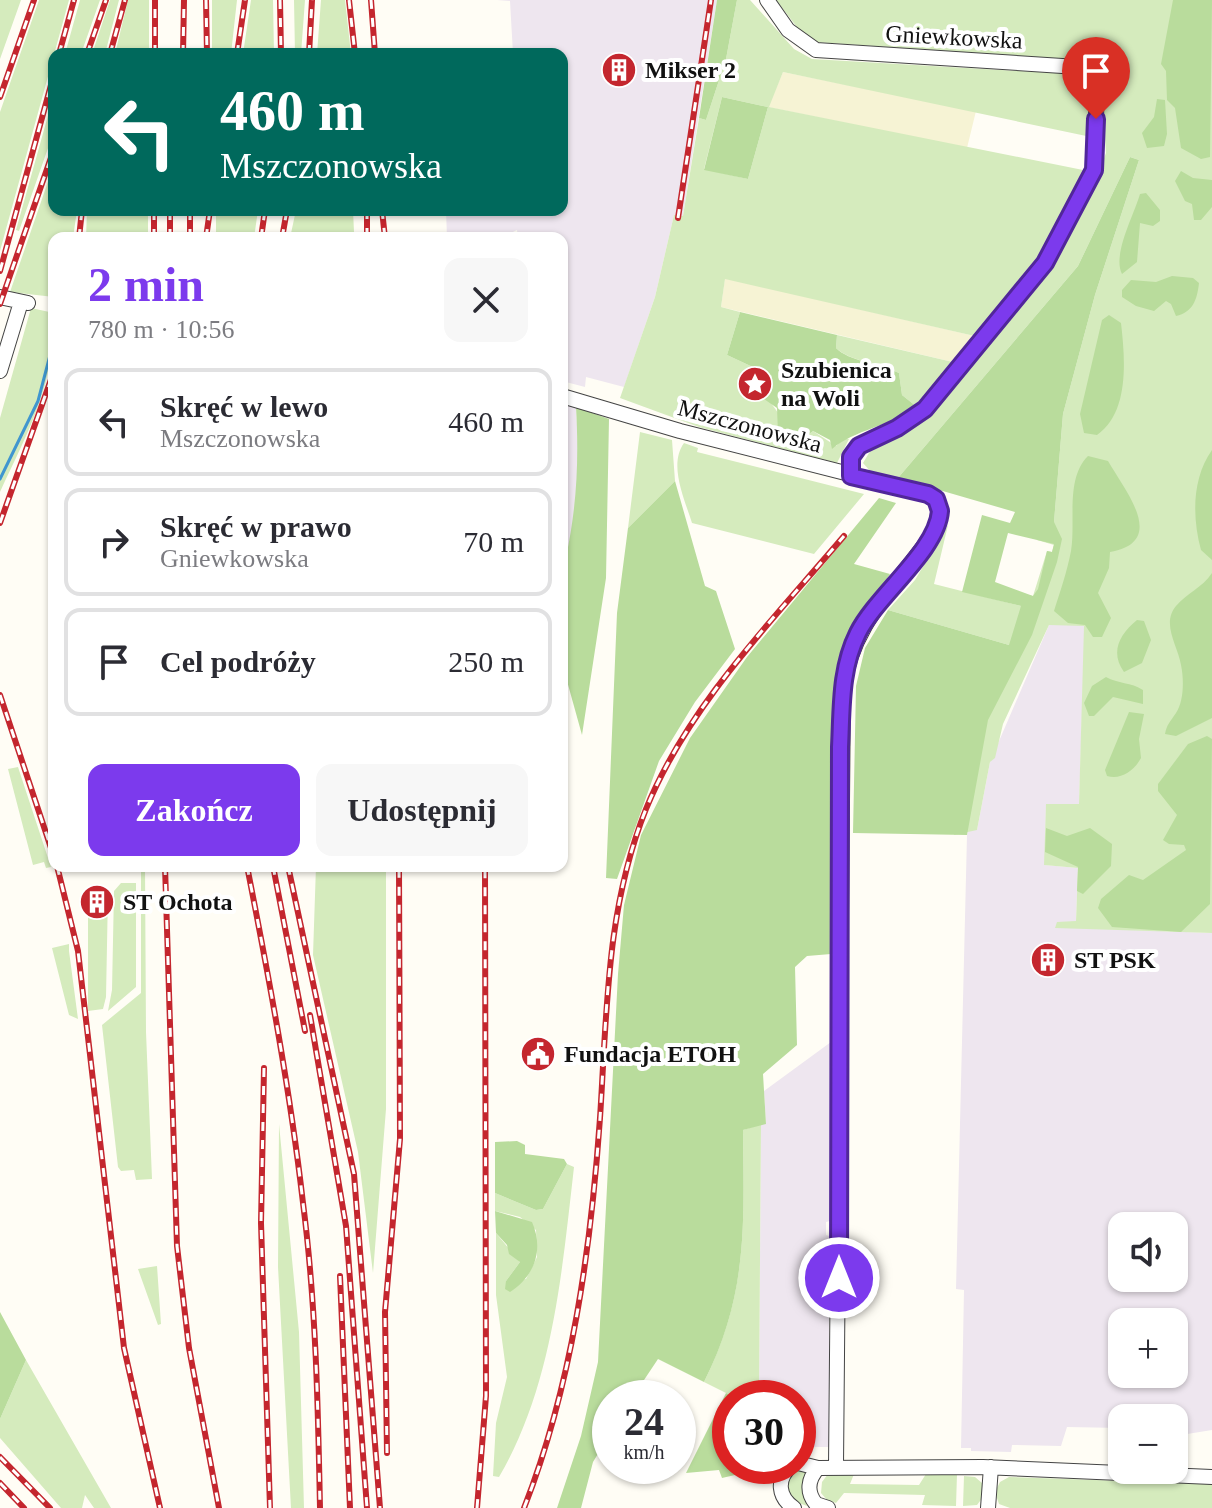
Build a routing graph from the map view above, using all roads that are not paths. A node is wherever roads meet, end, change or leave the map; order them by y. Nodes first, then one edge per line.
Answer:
1 (767, 0) edge
2 (0, 297) edge
3 (0, 371) edge
4 (568, 398) edge
5 (851, 476) junction
6 (836, 1466) junction
7 (991, 1467) junction
8 (818, 1468) joint
9 (1212, 1477) edge
10 (781, 1484) edge
11 (818, 1507) edge
12 (792, 1508) edge
13 (988, 1508) edge

1 - 5 street, Gniewkowska
2 - 3 street
4 - 5 street, Mszczonowska
5 - 6 street, Mszczonowska
6 - 7 street
6 - 8 street
7 - 9 street
7 - 13 street
8 - 11 street
10 - 12 street

